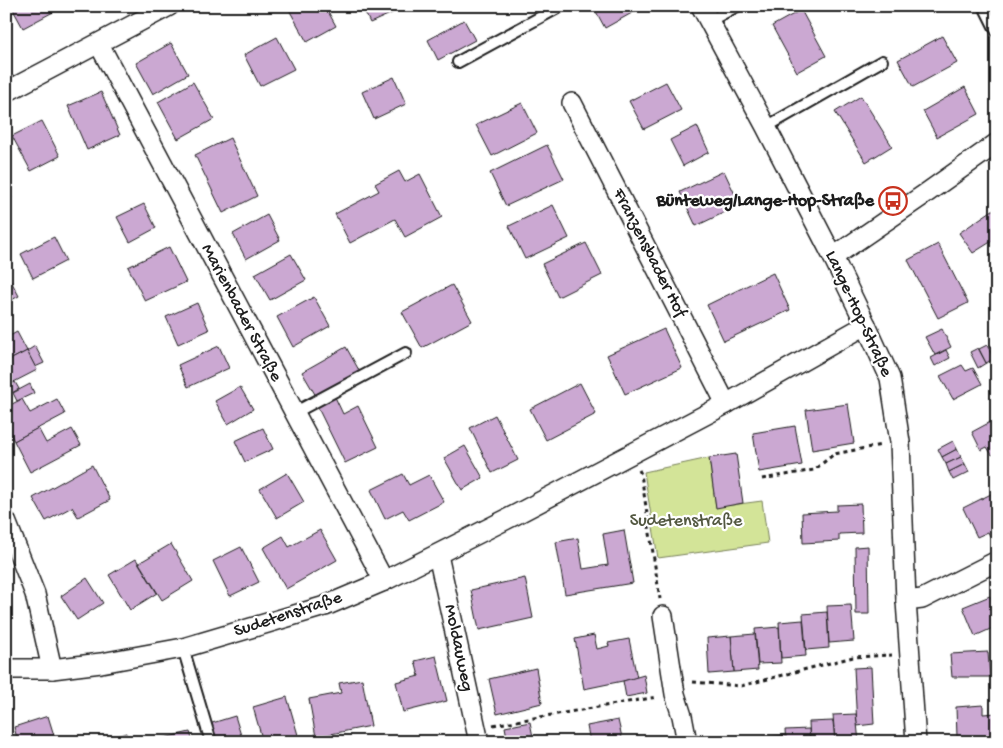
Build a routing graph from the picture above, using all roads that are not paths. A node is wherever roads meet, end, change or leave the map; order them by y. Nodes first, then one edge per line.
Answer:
1 (169, 6) edge
2 (562, 6) edge
3 (737, 6) edge
4 (984, 6) edge
5 (705, 14) edge
6 (997, 32) edge
7 (98, 44) junction
8 (882, 61) dead end
9 (458, 62) dead end
10 (6, 92) edge
11 (572, 103) dead end
12 (766, 127) junction
13 (997, 143) edge
14 (833, 257) junction
15 (866, 325) junction
16 (406, 353) dead end
17 (726, 404) junction
18 (294, 413) junction
19 (6, 521) edge
20 (438, 554) junction
21 (997, 561) edge
22 (384, 581) junction
23 (906, 600) junction
24 (663, 616) road end
25 (183, 648) junction
26 (6, 669) edge
27 (52, 669) junction
28 (477, 735) edge
29 (211, 742) edge
30 (686, 742) edge
31 (916, 742) edge

1 - 7 street
2 - 9 lane
3 - 5 lane
4 - 6 lane
5 - 12 street, Lange-Hop-Straße
7 - 10 street
7 - 18 street, Marienbader Straße
8 - 12 lane
11 - 17 street, Franzensbader Hof
12 - 14 street, Lange-Hop-Straße
13 - 14 street
14 - 15 street, Lange-Hop-Straße
15 - 17 street, Sudetenstraße
15 - 23 street, Lange-Hop-Straße
16 - 18 lane
17 - 20 street, Sudetenstraße
18 - 22 street, Marienbader Straße
19 - 27 street
20 - 22 street, Sudetenstraße
20 - 28 street, Moldauweg
21 - 23 street
22 - 25 street, Sudetenstraße
23 - 31 street, Lange-Hop-Straße
24 - 30 street
25 - 27 street, Sudetenstraße
25 - 29 lane
26 - 27 street, Sudetenstraße

